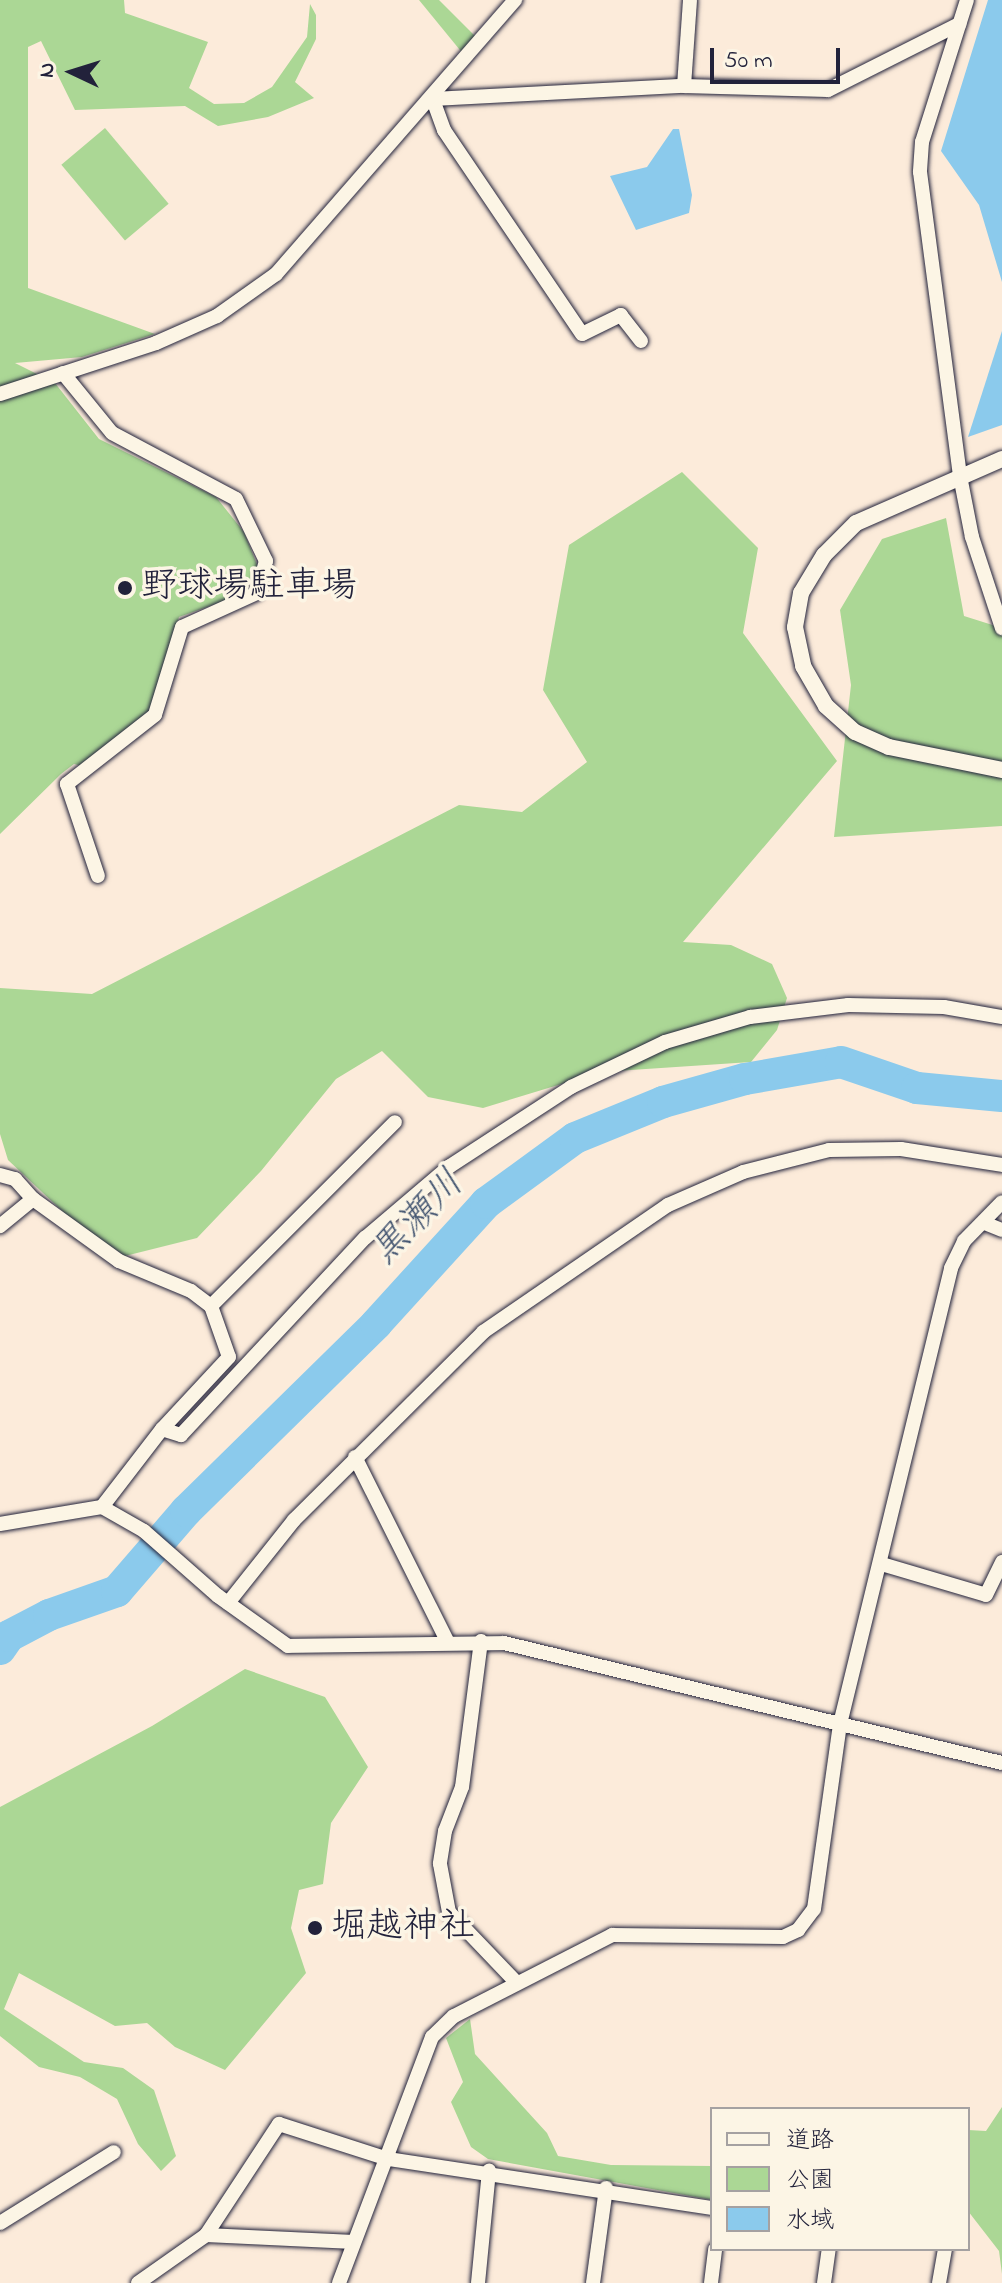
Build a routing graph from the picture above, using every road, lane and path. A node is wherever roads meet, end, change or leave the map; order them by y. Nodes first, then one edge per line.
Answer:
1 (515, 0) edge
2 (690, 0) edge
3 (967, 0) edge
4 (959, 24) junction
5 (684, 86) junction
6 (433, 99) junction
7 (641, 341) dead end
8 (63, 373) junction
9 (0, 394) edge
10 (1002, 459) edge
11 (960, 476) junction
12 (1002, 628) edge
13 (1002, 770) edge
14 (98, 876) dead end
15 (1002, 1017) edge
16 (395, 1122) dead end
17 (1002, 1165) edge
18 (0, 1175) edge
19 (33, 1199) junction
20 (1002, 1202) edge
21 (987, 1224) dead end
22 (0, 1226) edge
23 (1002, 1230) edge
24 (211, 1306) junction
25 (162, 1429) junction
26 (355, 1457) junction
27 (107, 1510) junction
28 (0, 1524) edge
29 (1002, 1562) edge
30 (885, 1565) dead end
31 (223, 1600) junction
32 (447, 1641) junction
33 (481, 1641) junction
34 (840, 1724) junction
35 (1002, 1763) edge
36 (515, 1981) junction
37 (114, 2152) dead end
38 (388, 2159) junction
39 (489, 2171) junction
40 (606, 2188) junction
41 (710, 2208) edge
42 (0, 2223) edge
43 (206, 2235) junction
44 (354, 2242) junction
45 (715, 2251) edge
46 (829, 2251) edge
47 (945, 2251) edge
48 (138, 2283) edge
49 (339, 2283) edge
50 (478, 2283) edge
51 (593, 2283) edge
52 (711, 2283) edge
53 (824, 2283) edge
54 (939, 2283) edge

1 - 6 street
2 - 5 street
3 - 4 street
4 - 5 street
4 - 11 street
5 - 6 street
6 - 7 street
6 - 8 street
8 - 9 street
8 - 14 street
10 - 11 street
11 - 12 street
11 - 13 street
15 - 25 street
16 - 24 street
17 - 26 street
18 - 19 street
19 - 22 street
19 - 24 street
20 - 34 street
21 - 23 street
24 - 25 street
25 - 27 street
26 - 31 street
26 - 32 street
27 - 28 street
27 - 31 street
29 - 30 street
31 - 32 street
32 - 33 street
33 - 34 street
33 - 36 street
34 - 35 street
34 - 36 street
36 - 38 street
37 - 42 street
38 - 39 street
38 - 43 street
38 - 44 street
39 - 40 street
39 - 50 street
40 - 41 street
40 - 51 street
43 - 44 street
43 - 48 street
44 - 49 street
45 - 52 street
46 - 53 street
47 - 54 street

